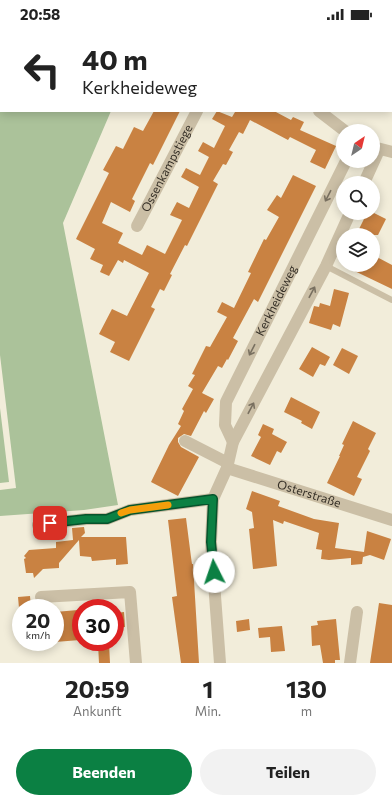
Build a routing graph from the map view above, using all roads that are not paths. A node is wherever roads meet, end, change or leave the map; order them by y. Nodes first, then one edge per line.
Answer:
1 (196, 112) edge
2 (320, 112) edge
3 (336, 124) edge
4 (380, 150) edge
5 (392, 152) edge
6 (343, 168) edge
7 (347, 220) edge
8 (137, 226) dead end
9 (326, 266) junction
10 (392, 300) edge
11 (185, 441) dead end
12 (233, 442) junction
13 (227, 465) junction
14 (213, 499) junction
15 (392, 520) edge
16 (38, 525) dead end
17 (42, 597) dead end
18 (357, 612) dead end
19 (136, 663) edge
20 (220, 663) edge
21 (350, 663) edge

1 - 8 street, Ossenkampstiege
2 - 3 street
4 - 5 street
6 -> 12 street, Kerkheideweg
7 - 9 street
9 - 10 lane
12 -> 9 street
11 - 13 street
12 - 13 street
13 - 14 street
13 - 15 street, Osterstraße
14 - 16 street
14 - 20 street
17 - 19 street
18 - 21 street

